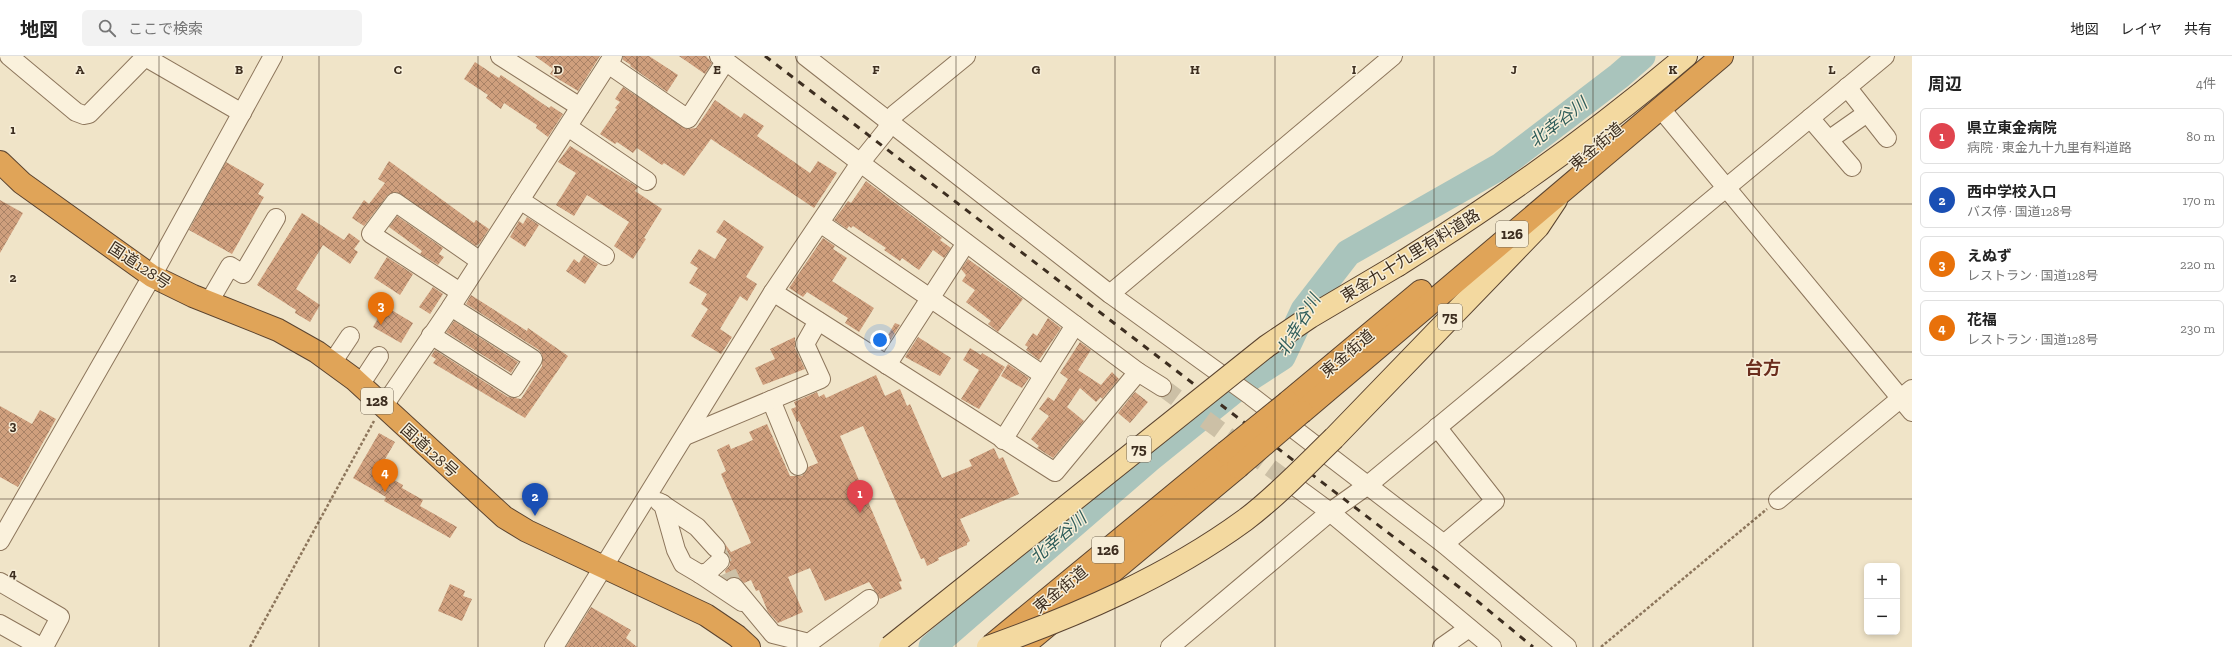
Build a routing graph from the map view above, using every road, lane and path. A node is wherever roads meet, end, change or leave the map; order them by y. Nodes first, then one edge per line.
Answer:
1 (9, 56) edge
2 (273, 56) edge
3 (500, 56) edge
4 (805, 56) edge
5 (966, 56) edge
6 (1393, 56) edge
7 (1686, 56) edge
8 (1702, 56) edge
9 (1722, 56) edge
10 (1885, 56) edge
11 (722, 59) edge
12 (610, 60) edge
13 (1847, 87) junction
14 (580, 107) junction
15 (1660, 109) junction
16 (242, 113) junction
17 (1867, 113) junction
18 (1810, 118) junction
19 (891, 122) junction
20 (568, 127) junction
21 (1887, 138) dead end
22 (1830, 139) junction
23 (0, 162) edge
24 (860, 163) junction
25 (1852, 167) dead end
26 (647, 181) dead end
27 (1727, 187) junction
28 (1561, 193) junction
29 (520, 200) junction
30 (276, 218) dead end
31 (820, 222) junction
32 (966, 243) junction
33 (605, 256) dead end
34 (480, 261) junction
35 (152, 276) junction
36 (773, 292) junction
37 (1110, 294) junction
38 (930, 298) junction
39 (455, 300) junction
40 (209, 302) junction
41 (818, 321) junction
42 (1074, 325) junction
43 (431, 335) junction
44 (350, 336) dead end
45 (380, 356) dead end
46 (332, 363) junction
47 (887, 365) junction
48 (1138, 372) junction
49 (1043, 375) junction
50 (360, 385) junction
51 (1162, 386) tunnel mouth
52 (1906, 393) edge
53 (770, 400) junction
54 (382, 407) junction
55 (1295, 407) junction
56 (1912, 412) edge
57 (1437, 427) junction
58 (685, 436) junction
59 (1003, 440) junction
60 (1232, 460) junction
61 (798, 466) dead end
62 (1368, 485) junction
63 (1296, 487) tunnel mouth
64 (656, 499) junction
65 (1778, 500) joint
66 (1330, 512) junction
67 (0, 541) edge
68 (1444, 544) junction
69 (602, 567) junction
70 (700, 574) junction
71 (0, 582) edge
72 (734, 588) tunnel mouth
73 (870, 599) dead end
74 (751, 608) junction
75 (0, 624) edge
76 (1469, 628) junction
77 (40, 647) edge
78 (44, 647) edge
79 (250, 647) edge
80 (554, 647) edge
81 (749, 647) edge
82 (890, 647) edge
83 (989, 647) edge
84 (1022, 647) edge
85 (1170, 647) edge
86 (1442, 647) edge
87 (1492, 647) edge
88 (1567, 647) edge
89 (1601, 647) edge

1 - 16 street
2 - 16 street
3 - 14 street
4 - 19 street
5 - 19 street
6 - 37 street
7 - 82 main road, 東金九十九里有料道路 / 75, bridge
8 - 55 highway, 東金街道 / 126
9 - 15 highway, 東金街道 / 126
10 - 13 street
11 - 12 street
11 - 24 street
12 - 14 street
13 - 17 street
13 - 18 street
14 - 20 street
15 - 27 street
15 - 28 highway, 東金街道 / 126
16 - 35 street
17 - 21 street
17 - 22 street
18 - 22 street
18 - 27 street
19 - 24 street
19 - 37 street
20 - 26 street
20 - 29 street
22 - 25 street
23 - 35 highway, 国道128号 / 128
24 - 31 street
24 - 32 street
27 - 52 street
27 - 57 street
28 - 55 highway, 東金街道 / 126
28 - 83 main road, 75, bridge
29 - 33 street
29 - 34 street
30 - 40 street
31 - 36 street
31 - 38 street
32 - 38 street
32 - 42 street
34 - 39 street
34 - 39 street
35 - 40 highway, 国道128号 / 128
35 - 67 street
36 - 41 street
36 - 58 street
37 - 62 street
38 - 47 street
38 - 49 street
39 - 43 street
39 - 43 street
40 - 46 highway, 国道128号 / 128
41 - 47 street
41 - 53 street
42 - 48 street
42 - 49 street
43 - 54 street
44 - 46 street
45 - 50 street
46 - 50 highway, 国道128号 / 128
47 - 59 street
48 - 51 street
48 - 59 street
49 - 59 street
50 - 54 highway, 国道128号 / 128
52 - 56 street
52 - 65 street
53 - 58 street
53 - 61 street
54 - 69 highway, 国道128号 / 128
54 - 79 path
55 - 60 highway, 東金街道 / 126, bridge
57 - 62 street
57 - 68 street
58 - 64 street
60 - 83 highway, 東金街道 / 126
60 - 84 highway, 東金街道 / 126
62 - 66 street
62 - 68 street
63 - 66 street
64 - 69 street
64 - 70 street
64 - 70 street
65 - 89 path
66 - 76 street
66 - 85 street
68 - 88 street
69 - 80 street
69 - 81 highway, 国道128号 / 128
70 - 74 street
71 - 78 street
72 - 74 street
73 - 74 street
75 - 77 street
76 - 86 street
76 - 87 street

